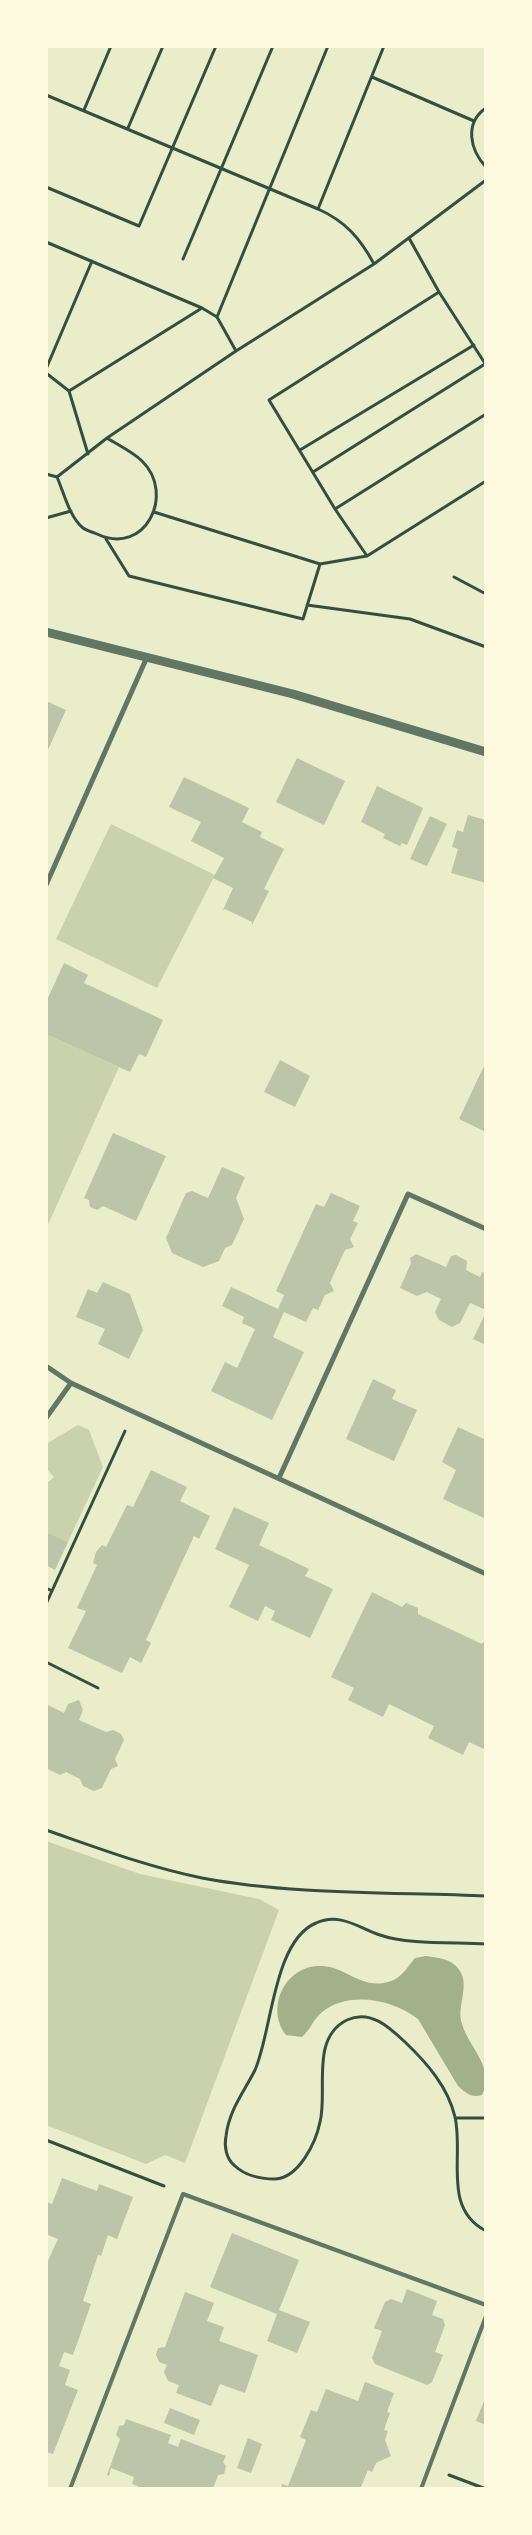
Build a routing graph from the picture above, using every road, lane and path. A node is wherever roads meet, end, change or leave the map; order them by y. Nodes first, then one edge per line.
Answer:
1 (111, 46) edge
2 (163, 46) edge
3 (216, 46) edge
4 (273, 46) edge
5 (328, 46) edge
6 (384, 46) edge
7 (372, 77) junction
8 (46, 95) edge
9 (486, 108) edge
10 (84, 110) junction
11 (474, 121) junction
12 (128, 128) junction
13 (174, 148) junction
14 (486, 167) edge
15 (223, 168) junction
16 (486, 180) edge
17 (46, 187) edge
18 (270, 188) junction
19 (318, 209) junction
20 (408, 238) junction
21 (47, 244) edge
22 (183, 259) dead end
23 (92, 261) junction
24 (374, 264) junction
25 (439, 292) junction
26 (202, 308) junction
27 (217, 317) junction
28 (474, 345) junction
29 (236, 351) junction
30 (485, 365) edge
31 (46, 369) edge
32 (46, 374) edge
33 (69, 391) junction
34 (486, 414) edge
35 (107, 438) junction
36 (300, 450) junction
37 (88, 454) junction
38 (313, 472) junction
39 (46, 474) edge
40 (57, 477) junction
41 (486, 481) edge
42 (335, 508) junction
43 (71, 511) junction
44 (154, 512) junction
45 (46, 518) edge
46 (106, 539) junction
47 (367, 556) junction
48 (320, 564) junction
49 (454, 577) dead end
50 (486, 594) edge
51 (307, 606) junction
52 (46, 632) edge
53 (486, 647) edge
54 (147, 657) junction
55 (486, 752) edge
56 (46, 885) edge
57 (486, 1229) edge
58 (46, 1366) edge
59 (71, 1383) junction
60 (134, 1412) junction
61 (46, 1418) edge
62 (278, 1478) junction
63 (486, 1574) edge
64 (46, 1588) edge
65 (52, 1591) junction
66 (46, 1604) edge
67 (46, 1662) edge
68 (98, 1688) dead end
69 (46, 1830) edge
70 (486, 1896) edge
71 (486, 1944) edge
72 (455, 2118) junction
73 (486, 2118) edge
74 (46, 2140) edge
75 (183, 2194) junction
76 (486, 2231) edge
77 (486, 2305) edge
78 (486, 2316) edge
79 (429, 2467) junction
80 (70, 2489) edge
81 (421, 2489) edge
82 (486, 2489) edge

1 - 10 path
2 - 12 path
3 - 13 path
4 - 15 path
5 - 18 path
6 - 7 path
7 - 11 path
7 - 19 path
8 - 10 path
9 - 11 path
10 - 12 path
11 - 14 path
12 - 13 path
13 - 15 path
13 - 17 path
15 - 18 path
15 - 22 path
16 - 20 path
18 - 19 path
18 - 27 path
19 - 24 path
20 - 24 path
20 - 25 path
21 - 23 path
23 - 26 path
23 - 31 path
24 - 29 path
25 - 28 path
25 - 36 path
26 - 27 path
26 - 33 path
27 - 29 path
28 - 30 path
28 - 36 path
29 - 35 path
30 - 38 path
32 - 33 path
33 - 37 path
34 - 42 path
35 - 37 path
35 - 44 path
36 - 38 path
37 - 40 path
38 - 42 path
39 - 40 path
40 - 43 path
41 - 47 path
42 - 47 path
43 - 45 path
43 - 46 path
44 - 46 path
44 - 48 path
46 - 51 path
47 - 48 path
48 - 51 path
49 - 50 path
51 - 53 path
52 - 54 street
54 - 55 street
54 - 56 street
57 - 62 street
58 - 59 street
59 - 60 street
59 - 61 street
60 - 62 street
60 - 65 path
62 - 63 street
64 - 65 path
65 - 66 path
67 - 68 path
69 - 70 path
71 - 72 path
72 - 73 path
72 - 76 path
74 - 75 path
75 - 77 lane
75 - 80 lane
78 - 79 lane
79 - 81 lane
79 - 82 path

